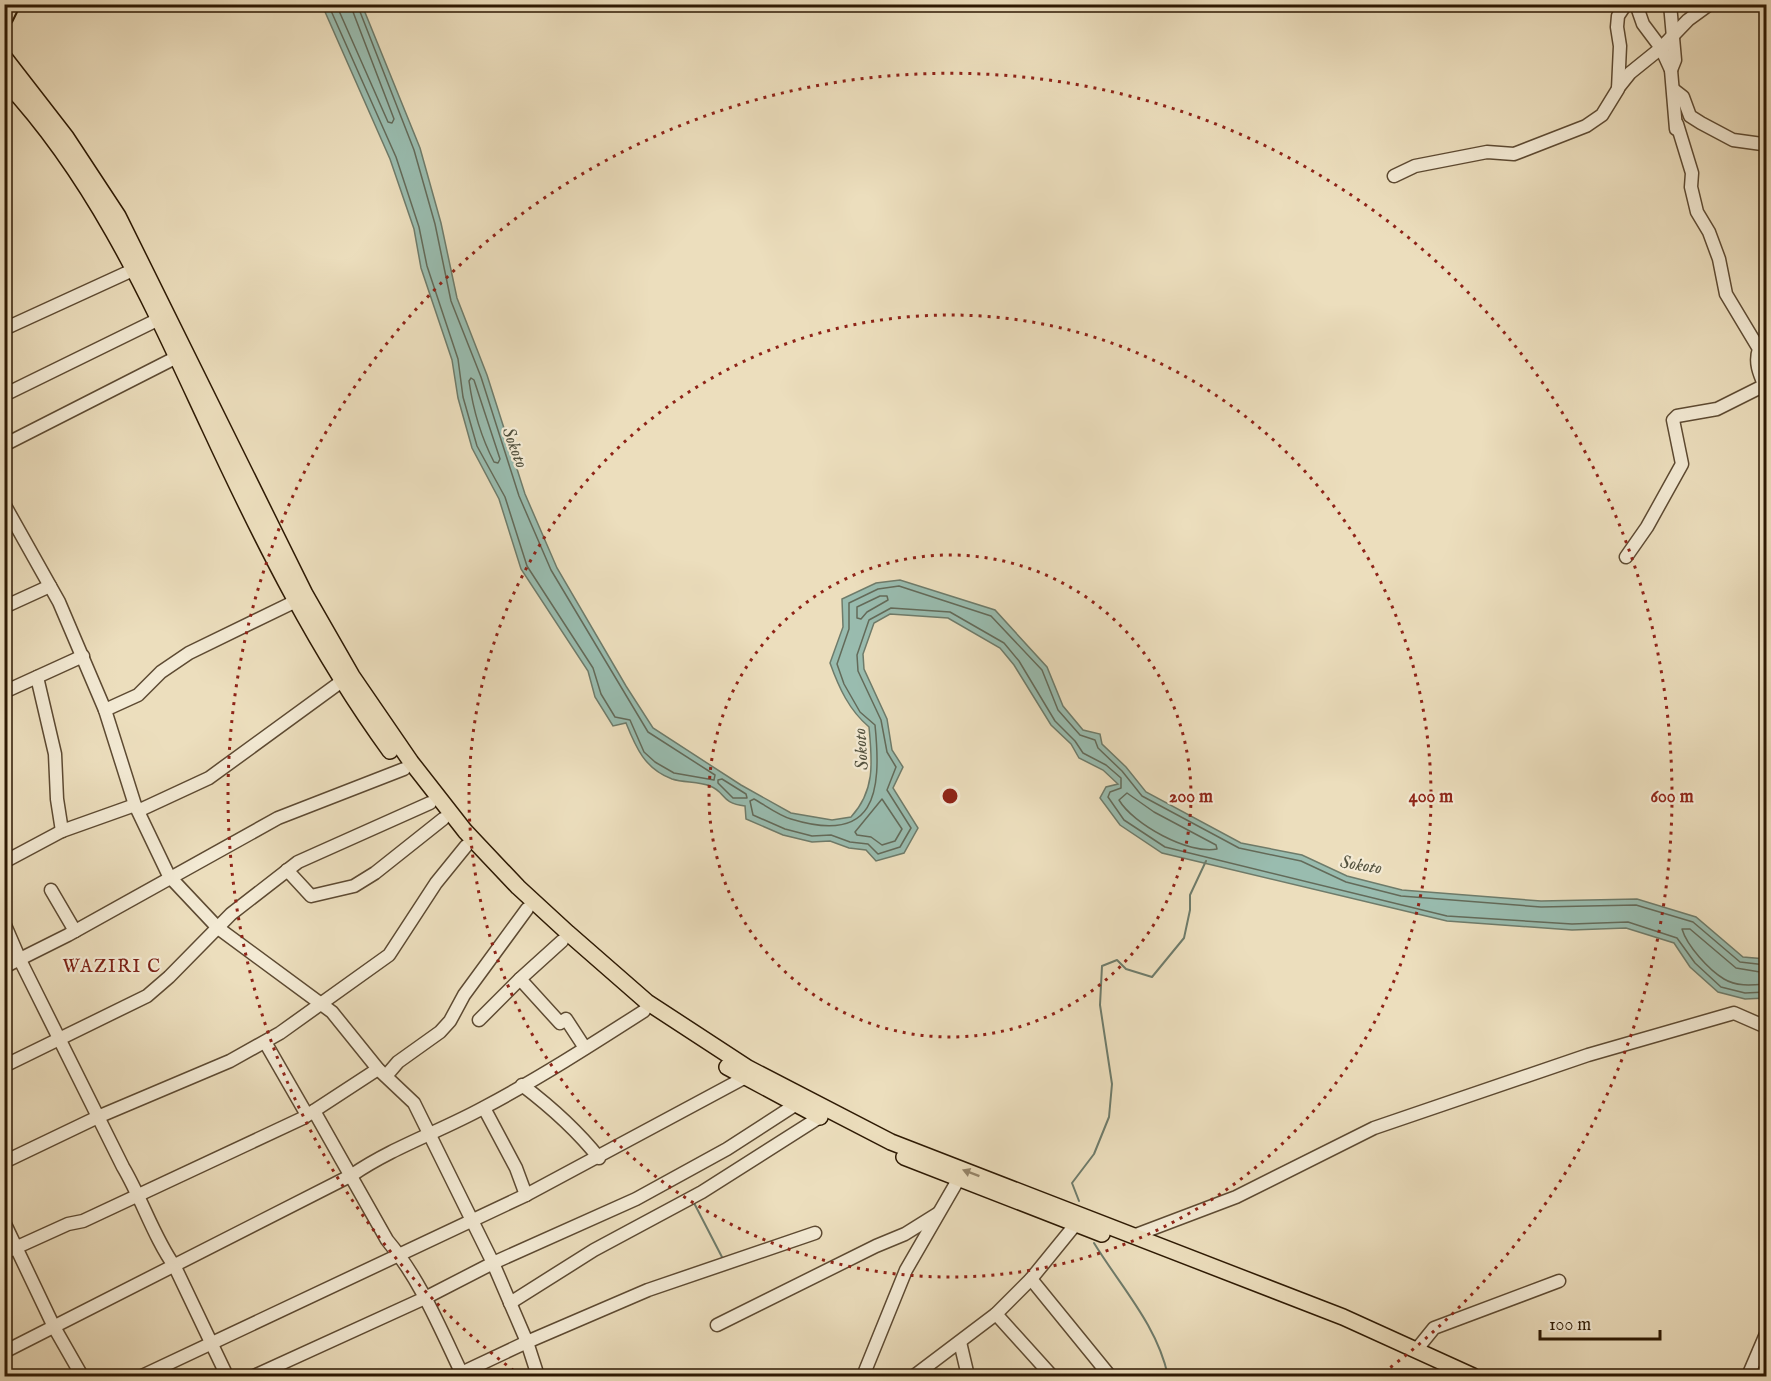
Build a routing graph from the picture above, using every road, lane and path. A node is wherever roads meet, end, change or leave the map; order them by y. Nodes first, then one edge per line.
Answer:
1 (11, 4) edge
2 (1626, 4) edge
3 (1636, 4) edge
4 (1670, 4) edge
5 (1710, 4) edge
6 (4, 18) edge
7 (1673, 36) junction
8 (1661, 48) junction
9 (4, 57) edge
10 (1671, 70) junction
11 (4, 80) edge
12 (1618, 89) junction
13 (1674, 90) junction
14 (1677, 124) junction
15 (1675, 136) dead end
16 (1762, 144) dead end
17 (1394, 176) dead end
18 (135, 270) junction
19 (159, 319) junction
20 (4, 329) edge
21 (177, 357) junction
22 (1766, 387) edge
23 (4, 395) edge
24 (4, 445) edge
25 (4, 504) edge
26 (1626, 557) dead end
27 (51, 585) junction
28 (296, 601) junction
29 (4, 607) edge
30 (83, 656) junction
31 (37, 677) junction
32 (342, 681) junction
33 (4, 692) edge
34 (105, 710) junction
35 (404, 769) junction
36 (430, 803) junction
37 (138, 808) junction
38 (443, 819) junction
39 (62, 831) junction
40 (466, 846) junction
41 (4, 862) edge
42 (287, 870) junction
43 (169, 876) junction
44 (51, 890) dead end
45 (527, 909) junction
46 (4, 923) edge
47 (218, 928) junction
48 (75, 931) junction
49 (562, 941) junction
50 (20, 960) junction
51 (4, 966) edge
52 (520, 979) junction
53 (320, 1003) junction
54 (644, 1011) junction
55 (478, 1020) dead end
56 (1767, 1028) edge
57 (59, 1038) junction
58 (265, 1042) junction
59 (585, 1048) junction
60 (4, 1066) edge
61 (382, 1072) junction
62 (744, 1078) junction
63 (522, 1085) junction
64 (795, 1105) junction
65 (484, 1108) junction
66 (310, 1113) junction
67 (100, 1116) junction
68 (820, 1117) junction
69 (431, 1134) junction
70 (599, 1158) junction
71 (4, 1162) edge
72 (352, 1175) junction
73 (958, 1180) junction
74 (139, 1194) junction
75 (526, 1195) junction
76 (1066, 1209) junction
77 (937, 1214) junction
78 (471, 1219) junction
79 (4, 1222) edge
80 (1075, 1225) junction
81 (815, 1233) dead end
82 (1133, 1236) junction
83 (17, 1246) junction
84 (4, 1252) edge
85 (401, 1256) junction
86 (493, 1263) junction
87 (175, 1267) junction
88 (1031, 1279) junction
89 (1559, 1281) dead end
90 (425, 1298) junction
91 (510, 1303) junction
92 (996, 1314) junction
93 (717, 1325) dead end
94 (54, 1326) junction
95 (1767, 1334) edge
96 (527, 1342) junction
97 (960, 1342) junction
98 (210, 1346) junction
99 (1417, 1349) junction
100 (4, 1352) edge
101 (458, 1375) edge
102 (82, 1377) edge
103 (142, 1377) edge
104 (227, 1377) edge
105 (254, 1377) edge
106 (538, 1377) edge
107 (863, 1377) edge
108 (914, 1377) edge
109 (968, 1377) edge
110 (1052, 1377) edge
111 (1110, 1377) edge
112 (1452, 1377) edge
113 (1473, 1377) edge
114 (1748, 1377) edge

1 - 6 highway
2 - 12 street
3 - 8 street
4 - 7 street
5 - 7 street
7 - 8 street
7 - 10 street
8 - 10 street
8 - 12 street
76 -> 9 main road
10 - 13 street
11 - 18 main road
12 - 17 street
13 - 14 street
13 - 16 street
14 - 15 street
14 - 22 street
18 - 19 main road
18 - 20 street
19 - 21 main road
19 - 23 street
21 - 24 street
21 - 28 main road
22 - 26 street
25 - 27 street
27 - 29 street
27 - 30 street
28 - 32 main road
28 - 34 street
30 - 31 street
30 - 34 street
31 - 33 street
31 - 39 street
32 - 35 main road
32 - 37 street
34 - 37 street
35 - 36 main road
35 - 43 street
36 - 38 main road
36 - 42 street
37 - 39 street
37 - 43 street
38 - 40 main road
38 - 42 street
39 - 41 street
40 - 45 main road
40 - 53 street
42 - 47 street
43 - 47 street
43 - 48 street
44 - 48 street
45 - 49 main road
45 - 61 street
46 - 50 street
47 - 53 street
47 - 57 street
48 - 50 street
49 - 52 street
49 - 54 main road
50 - 51 street
50 - 57 street
52 - 55 street
52 - 59 street
53 - 58 street
53 - 61 street
54 - 59 street
54 - 62 main road
56 - 82 street
57 - 60 street
57 - 67 street
58 - 66 street
58 - 67 street
59 - 63 street
61 - 66 street
61 - 69 street
62 - 64 main road
62 - 70 street
63 - 65 street
63 - 70 street
64 - 68 main road
64 - 86 street
65 - 69 street
65 - 75 street
66 - 72 street
66 - 74 street
67 - 71 street
67 - 74 street
68 - 73 main road
68 - 91 street
69 - 72 street
69 - 78 street
70 - 75 street
72 - 85 street
72 - 87 street
73 - 77 street
73 - 80 main road
74 - 83 street
74 - 87 street
75 - 78 street
76 - 80 street
76 - 82 main road
77 - 93 street
77 - 107 street
78 - 85 street
78 - 86 street
79 - 83 street
80 - 88 street
80 - 112 main road
81 - 96 street
82 - 99 main road
83 - 84 street
83 - 94 street
85 - 90 street
85 - 98 street
86 - 90 street
86 - 91 street
87 - 94 street
87 - 98 street
88 - 92 street
88 - 111 street
89 - 99 street
90 - 101 street
90 - 105 street
91 - 96 street
92 - 97 street
92 - 110 street
94 - 100 street
94 - 102 street
95 - 114 street
96 - 101 street
96 - 106 street
97 - 108 street
97 - 109 street
98 - 103 street
98 - 104 street
99 - 113 main road

